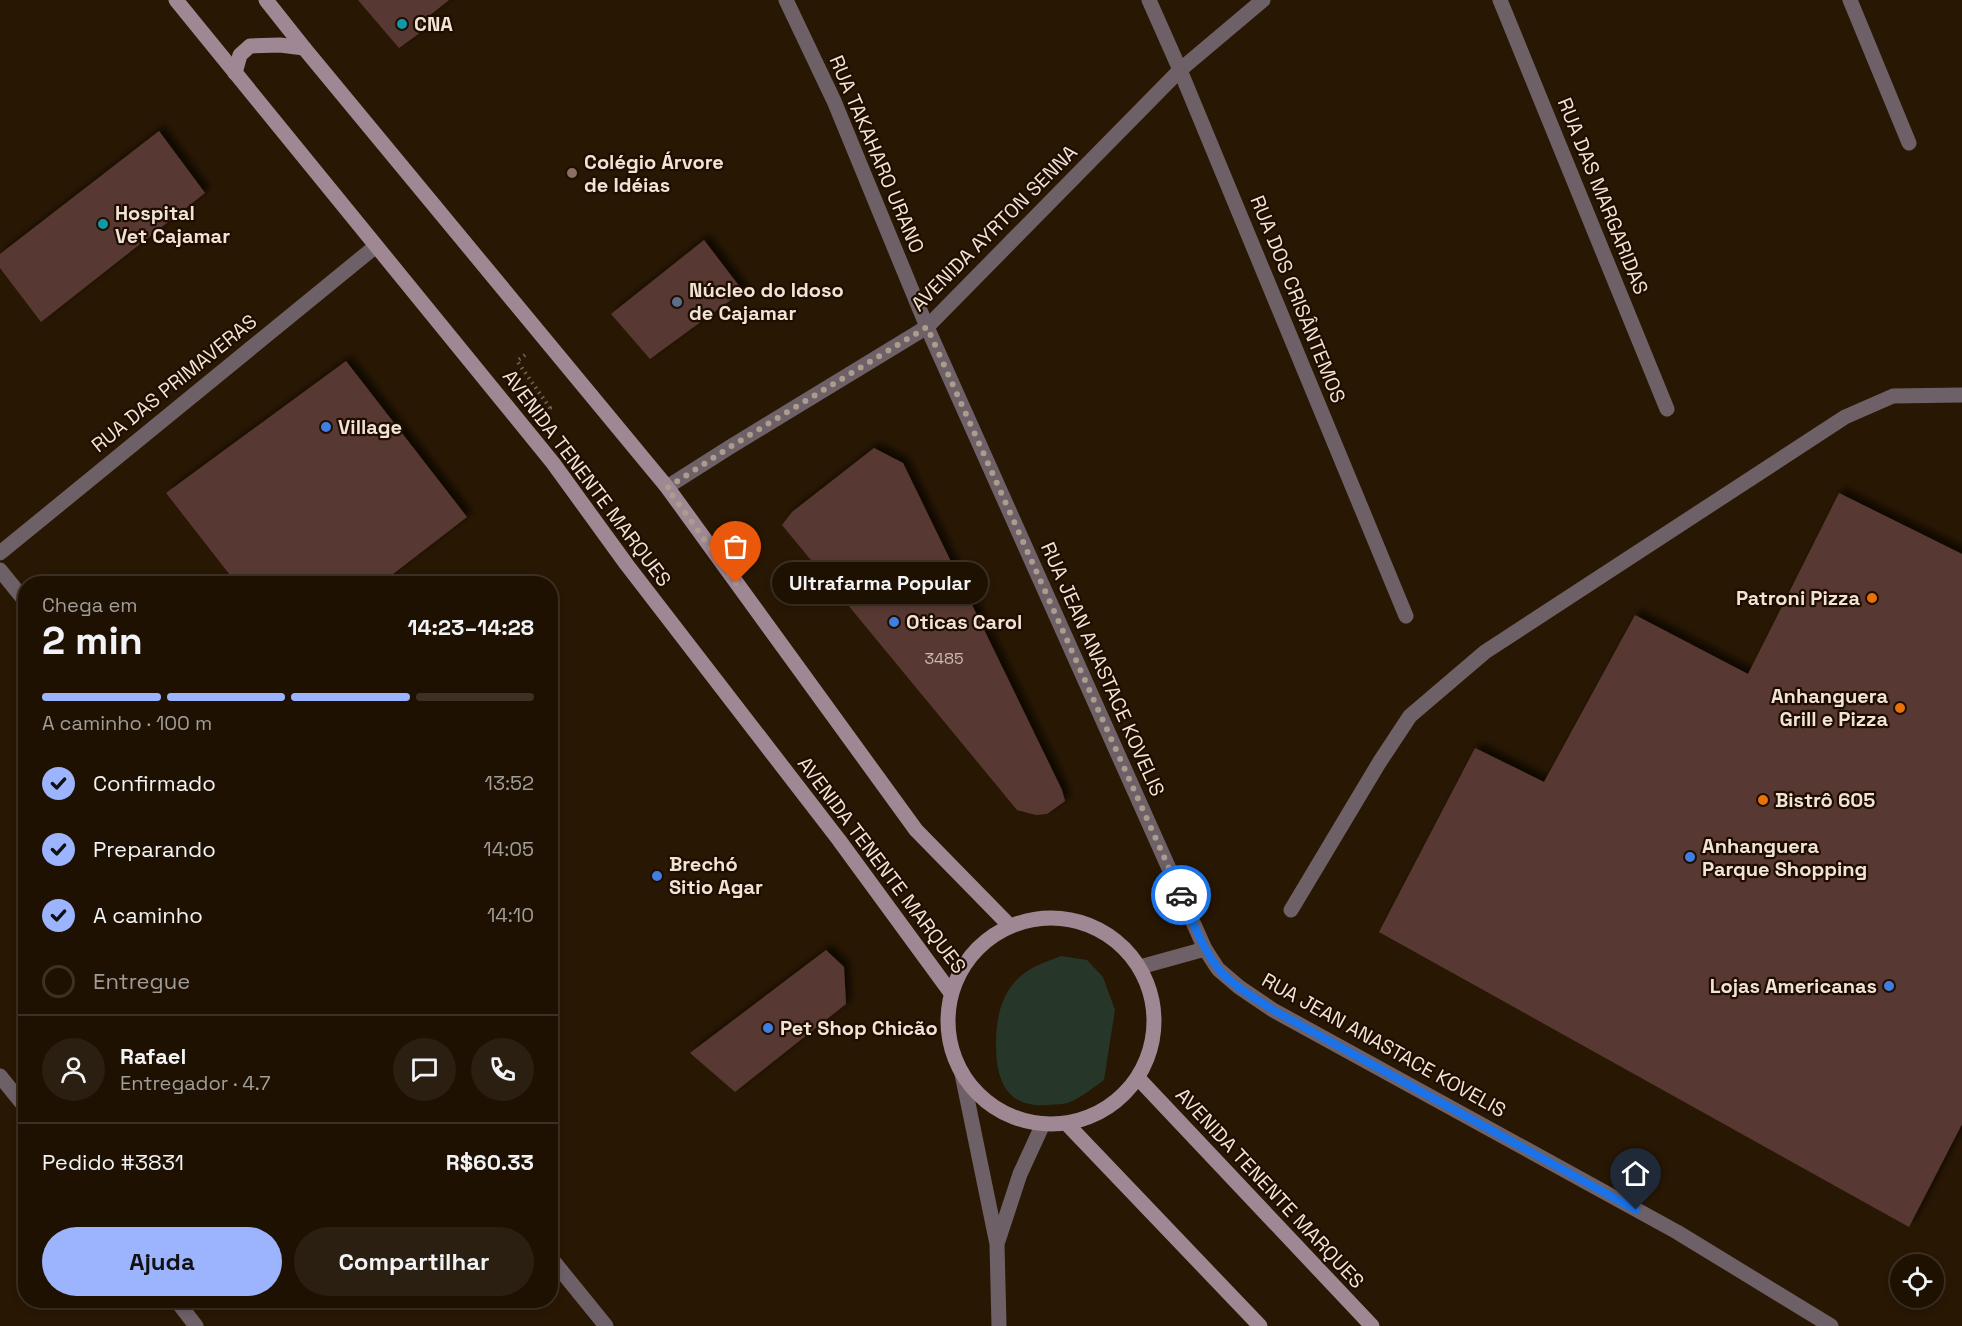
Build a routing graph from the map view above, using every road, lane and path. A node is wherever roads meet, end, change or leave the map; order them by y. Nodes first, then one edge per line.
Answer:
1 (176, 0) edge
2 (266, 0) edge
3 (786, 0) edge
4 (1149, 0) edge
5 (1263, 0) edge
6 (1500, 0) edge
7 (1850, 0) edge
8 (304, 48) junction
9 (1180, 70) junction
10 (236, 73) junction
11 (1909, 143) dead end
12 (375, 246) junction
13 (927, 327) junction
14 (545, 340) junction
15 (1962, 395) edge
16 (1667, 409) dead end
17 (525, 428) junction
18 (667, 488) junction
19 (0, 553) edge
20 (0, 570) edge
21 (18, 592) edge
22 (1406, 616) dead end
23 (1291, 910) dead end
24 (1010, 926) junction
25 (1205, 949) junction
26 (1140, 967) junction
27 (951, 993) junction
28 (962, 1074) junction
29 (0, 1076) edge
30 (1138, 1078) junction
31 (18, 1098) edge
32 (1043, 1124) junction
33 (1067, 1124) junction
34 (998, 1244) junction
35 (558, 1267) edge
36 (182, 1308) edge
37 (196, 1326) edge
38 (606, 1326) edge
39 (999, 1326) edge
40 (1260, 1326) edge
41 (1372, 1326) edge
42 (1831, 1326) edge

1 - 10 main road, AVENIDA TENENTE MARQUES
2 - 8 main road
3 - 13 street, RUA TAKAHARO URANO
4 - 9 street, RUA DOS CRISÂNTEMOS
5 - 9 street, AVENIDA AYRTON SENNA
6 - 16 street, RUA DAS MARGARIDAS
7 - 11 street
8 - 10 main road
8 - 14 main road
9 - 13 street, AVENIDA AYRTON SENNA
9 - 22 street, RUA DOS CRISÂNTEMOS
10 - 12 main road, AVENIDA TENENTE MARQUES
12 - 17 main road, AVENIDA TENENTE MARQUES
12 - 19 street, RUA DAS PRIMAVERAS
13 - 18 street, AVENIDA AYRTON SENNA
13 - 25 street, RUA JEAN ANASTACE KOVELIS
14 - 17 path
14 - 18 main road
15 - 23 street
17 - 27 main road, AVENIDA TENENTE MARQUES
18 - 24 main road
20 - 21 street
24 - 26 main road, AVENIDA TENENTE MARQUES
24 - 27 main road, AVENIDA TENENTE MARQUES
25 - 26 street
25 - 42 street, RUA JEAN ANASTACE KOVELIS
26 - 30 main road, AVENIDA TENENTE MARQUES
27 - 28 main road, AVENIDA TENENTE MARQUES
28 - 32 main road, AVENIDA TENENTE MARQUES
28 - 34 street
29 - 31 street
30 - 33 main road, AVENIDA TENENTE MARQUES
30 - 41 main road, AVENIDA TENENTE MARQUES
32 - 33 main road, AVENIDA TENENTE MARQUES
32 - 34 street
33 - 40 main road
34 - 39 street
35 - 38 street
36 - 37 street

